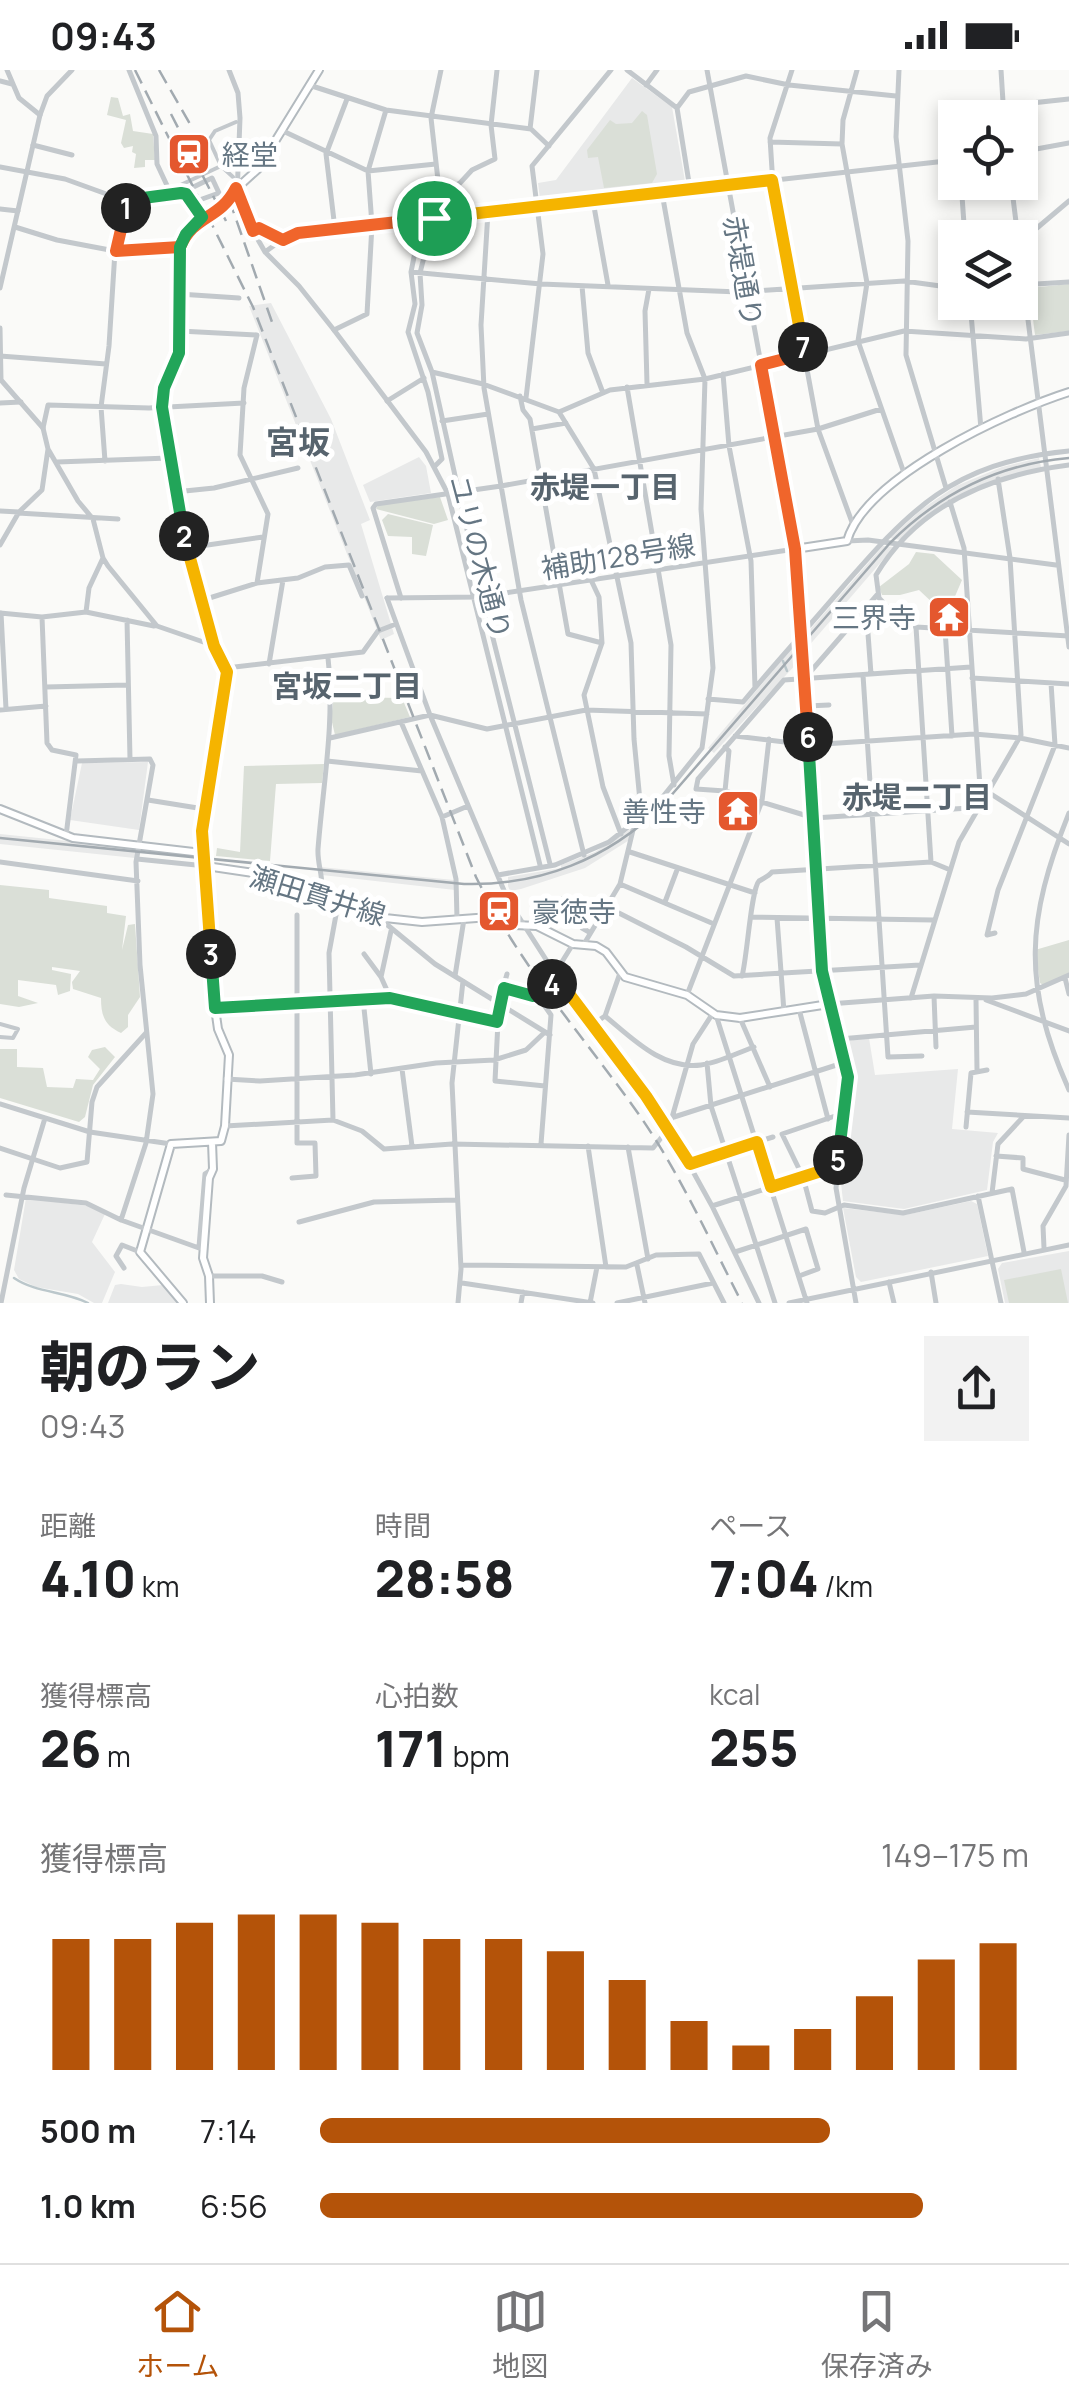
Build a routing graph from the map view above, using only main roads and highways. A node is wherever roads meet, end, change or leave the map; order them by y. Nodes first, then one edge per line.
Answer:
1 (319, 70) edge
2 (1069, 392) edge
3 (0, 809) edge
4 (202, 853) junction
5 (206, 866) junction
6 (740, 1018) joint
7 (212, 1142) junction
8 (183, 1303) edge
9 (210, 1303) edge

1 - 4 main road
2 - 6 main road, 赤堤通り
3 - 4 main road
4 - 5 main road
5 - 6 main road, 瀬田貫井線
5 - 7 main road
7 - 8 main road
7 - 9 main road

